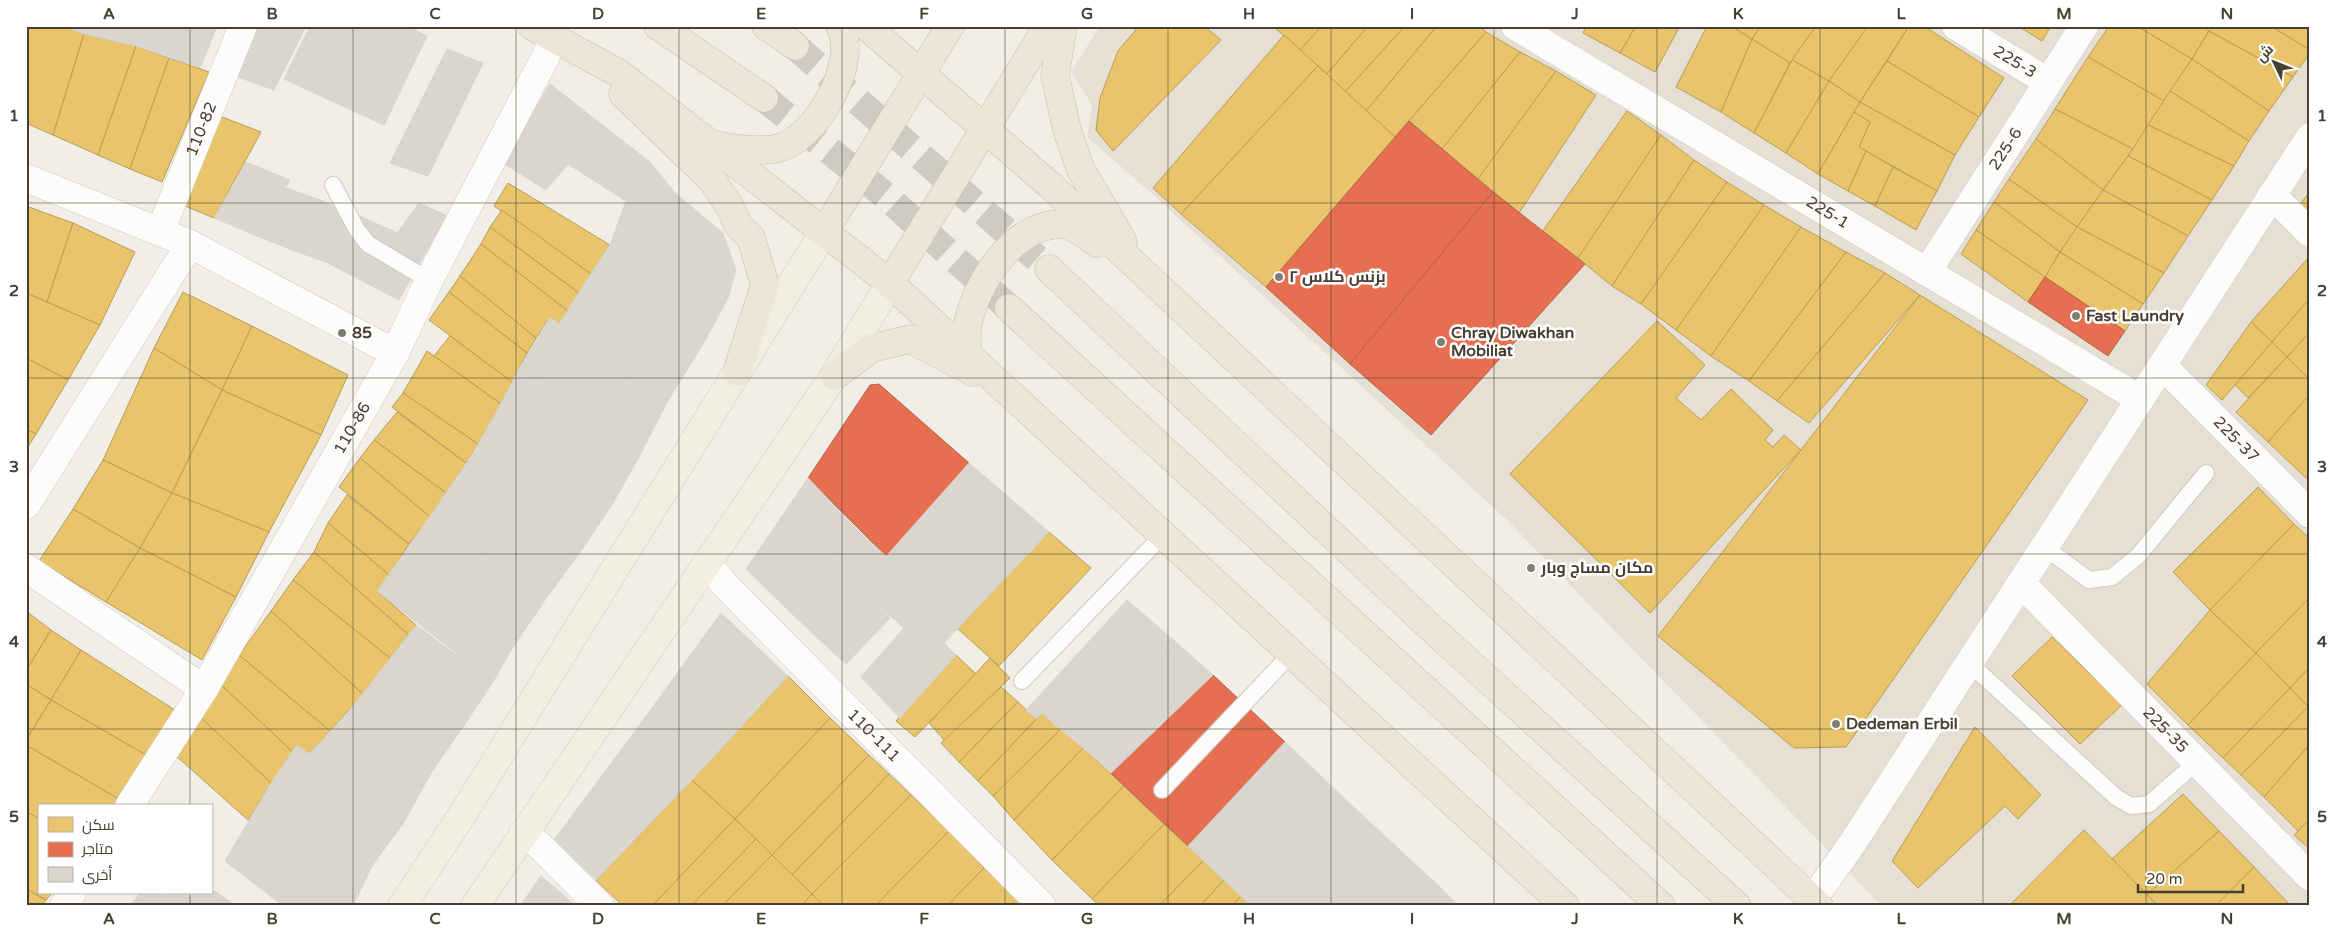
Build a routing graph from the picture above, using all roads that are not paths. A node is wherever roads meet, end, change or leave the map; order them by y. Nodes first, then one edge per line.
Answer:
1 (243, 26) edge
2 (658, 26) edge
3 (766, 26) edge
4 (840, 26) edge
5 (866, 26) edge
6 (950, 26) edge
7 (1048, 26) edge
8 (1063, 26) edge
9 (1515, 26) edge
10 (1956, 26) edge
11 (2084, 26) edge
12 (554, 38) edge
13 (795, 46) tunnel mouth
14 (921, 74) junction
15 (2048, 82) junction
16 (764, 98) tunnel mouth
17 (985, 128) junction
18 (2310, 137) edge
19 (714, 145) junction
20 (26, 178) edge
21 (333, 185) dead end
22 (2272, 195) junction
23 (160, 232) junction
24 (824, 232) junction
25 (2310, 233) edge
26 (190, 244) junction
27 (1049, 269) tunnel mouth
28 (1927, 272) junction
29 (1146, 275) junction
30 (429, 280) junction
31 (890, 283) junction
32 (1009, 308) tunnel mouth
33 (395, 352) junction
34 (967, 354) junction
35 (2162, 365) junction
36 (737, 372) junction
37 (834, 376) junction
38 (1006, 390) junction
39 (2140, 399) junction
40 (2206, 474) dead end
41 (26, 505) edge
42 (2310, 514) edge
43 (1162, 535) junction
44 (2044, 547) junction
45 (708, 563) junction
46 (26, 568) edge
47 (2021, 583) junction
48 (1292, 654) junction
49 (1969, 663) junction
50 (1022, 681) dead end
51 (204, 689) junction
52 (2197, 762) junction
53 (1162, 790) dead end
54 (130, 804) edge
55 (523, 833) junction
56 (2310, 877) edge
57 (71, 894) edge
58 (1816, 902) edge
59 (64, 906) edge
60 (402, 906) edge
61 (475, 906) edge
62 (600, 906) edge
63 (1042, 906) edge
64 (1565, 906) edge
65 (1662, 906) edge
66 (1737, 906) edge

1 - 23 street, 110-82
2 - 16 highway
3 - 13 highway
4 - 19 highway
5 - 14 highway
6 - 14 highway
7 - 17 highway
8 - 29 highway
9 - 28 street, 225-1
10 - 15 street, 225-3
11 - 15 street, 225-6
12 - 19 highway
12 - 30 street, 110-86
12 - 36 highway
14 - 17 highway
14 - 24 highway
15 - 28 street, 225-6
17 - 29 highway
17 - 31 highway
18 - 22 street
19 - 24 highway
20 - 23 street
21 - 30 lane
22 - 25 street
22 - 35 street
23 - 26 street
24 - 31 highway
24 - 36 main road
26 - 33 street
26 - 41 street
27 - 66 highway
28 - 39 street, 225-1
29 - 34 highway
29 - 58 highway
30 - 33 street, 110-86
31 - 34 highway
31 - 37 main road
32 - 65 highway
33 - 51 street, 110-86
34 - 38 highway
35 - 39 street
35 - 42 street, 225-37
36 - 60 main road
37 - 38 highway
37 - 45 main road
38 - 43 highway
39 - 44 street
40 - 44 lane
43 - 48 highway
43 - 50 lane
44 - 47 street
45 - 55 main road
45 - 63 street, 110-111
46 - 51 street
47 - 49 street
47 - 52 street, 225-35
48 - 53 lane
48 - 64 highway
49 - 52 lane
49 - 58 street
51 - 54 street, 110-86
52 - 56 street, 225-35
55 - 61 main road
55 - 62 street
57 - 59 street

